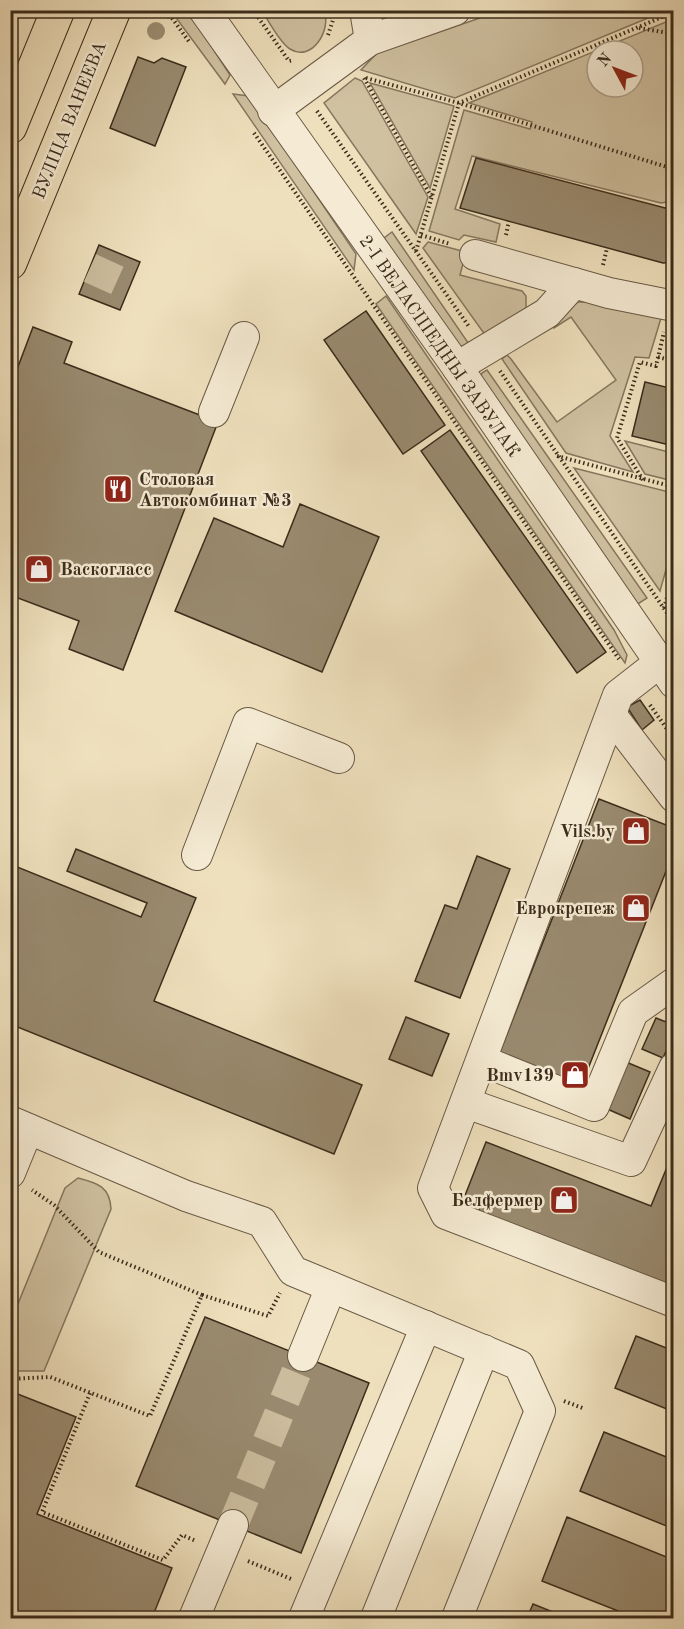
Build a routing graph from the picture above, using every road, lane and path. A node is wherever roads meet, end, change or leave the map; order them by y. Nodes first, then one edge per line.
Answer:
1 (58, 10) edge
2 (114, 10) edge
3 (151, 10) edge
4 (204, 10) edge
5 (253, 10) edge
6 (329, 10) edge
7 (365, 10) edge
8 (455, 10) edge
9 (674, 12) edge
10 (333, 20) dead end
11 (639, 27) junction
12 (674, 34) edge
13 (370, 40) junction
14 (192, 45) dead end
15 (288, 61) dead end
16 (354, 75) dead end
17 (363, 77) junction
18 (459, 103) junction
19 (261, 119) junction
20 (10, 127) edge
21 (674, 166) edge
22 (432, 198) junction
23 (14, 244) edge
24 (416, 252) dead end
25 (474, 255) dead end
26 (574, 283) junction
27 (672, 306) edge
28 (244, 337) dead end
29 (658, 357) junction
30 (674, 361) edge
31 (457, 367) junction
32 (214, 412) dead end
33 (556, 455) dead end
34 (643, 480) junction
35 (674, 487) edge
36 (674, 574) edge
37 (664, 609) dead end
38 (666, 673) edge
39 (636, 683) junction
40 (612, 717) junction
41 (674, 739) edge
42 (339, 758) dead end
43 (674, 797) edge
44 (197, 855) dead end
45 (674, 983) edge
46 (483, 1061) junction
47 (674, 1068) edge
48 (466, 1103) junction
49 (19, 1125) edge
50 (19, 1180) edge
51 (331, 1287) junction
52 (674, 1302) edge
53 (426, 1326) junction
54 (484, 1350) junction
55 (303, 1356) tunnel mouth
56 (10, 1379) edge
57 (90, 1393) junction
58 (227, 1538) junction
59 (316, 1588) junction
60 (194, 1618) edge
61 (304, 1618) edge
62 (376, 1618) edge
63 (457, 1618) edge

1 - 20 main road
2 - 23 main road, ВУЛІЦА ВАНЕЕВА
3 - 14 path
4 - 19 street, 2-І ВЕЛАСІПЕДНЫ ЗАВУЛАК
5 - 15 path
6 - 10 path
7 - 13 street
8 - 13 street
9 - 11 path
11 - 12 path
11 - 18 path
13 - 19 street
16 - 17 path
17 - 18 path
17 - 22 path
18 - 21 path
18 - 22 path
19 - 31 street, 2-І ВЕЛАСІПЕДНЫ ЗАВУЛАК
19 - 39 path
22 - 24 path
25 - 26 street
26 - 27 street
26 - 31 street
27 - 29 path
28 - 32 street
29 - 30 path
29 - 34 path
31 - 38 street, 2-І ВЕЛАСІПЕДНЫ ЗАВУЛАК
33 - 34 path
34 - 35 path
36 - 37 path
38 - 39 street
39 - 40 street
39 - 41 path
40 - 43 street
40 - 46 street
42 - 44 street
45 - 46 street
46 - 48 street
47 - 48 street
48 - 52 street
49 - 50 street
49 - 51 street
50 - 57 path
51 - 53 street
51 - 55 street
53 - 54 street
53 - 59 street
54 - 62 street
54 - 63 street
56 - 57 path
57 - 58 path
58 - 59 path
58 - 60 street
59 - 61 street

